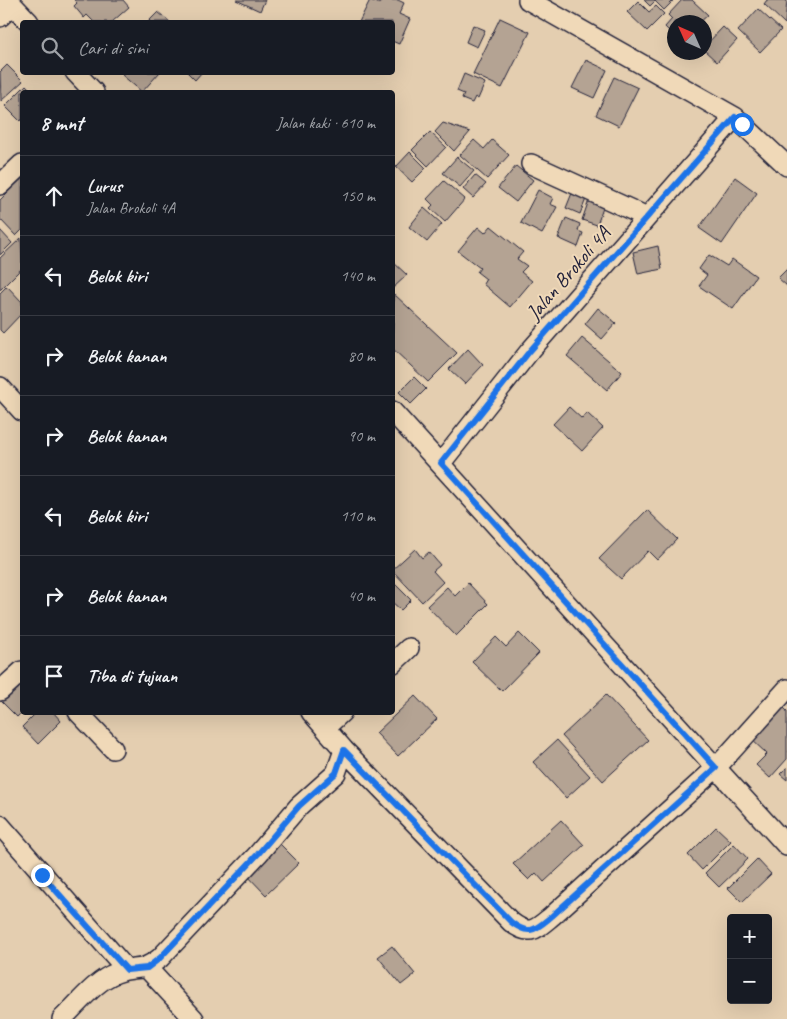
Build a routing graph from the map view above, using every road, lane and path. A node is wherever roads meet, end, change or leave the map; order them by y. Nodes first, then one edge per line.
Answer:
1 (528, 0) edge
2 (7, 8) edge
3 (26, 20) edge
4 (78, 75) edge
5 (92, 90) edge
6 (735, 117) junction
7 (531, 164) dead end
8 (20, 166) edge
9 (787, 166) edge
10 (0, 185) edge
11 (646, 217) junction
12 (0, 387) edge
13 (20, 409) edge
14 (395, 414) edge
15 (441, 463) junction
16 (409, 648) dead end
17 (395, 661) edge
18 (20, 673) edge
19 (787, 689) edge
20 (0, 691) edge
21 (81, 715) edge
22 (314, 715) edge
23 (339, 715) edge
24 (325, 728) junction
25 (113, 749) dead end
26 (344, 750) junction
27 (716, 768) junction
28 (0, 825) edge
29 (787, 846) edge
30 (147, 968) junction
31 (127, 970) junction
32 (62, 1019) edge
33 (194, 1019) edge

1 - 6 street
2 - 3 street
4 - 5 street
6 - 9 street
6 - 11 street, Jalan Brokoli 4A
7 - 11 street
8 - 10 street
11 - 15 street, Jalan Brokoli 4A
12 - 13 street
14 - 15 street
15 - 27 street
16 - 17 street
18 - 20 street
19 - 27 street
21 - 25 street
22 - 24 street
23 - 24 street
24 - 26 street
26 - 27 street
26 - 30 street
27 - 29 street
28 - 31 street
30 - 31 street
30 - 33 street
31 - 32 street

